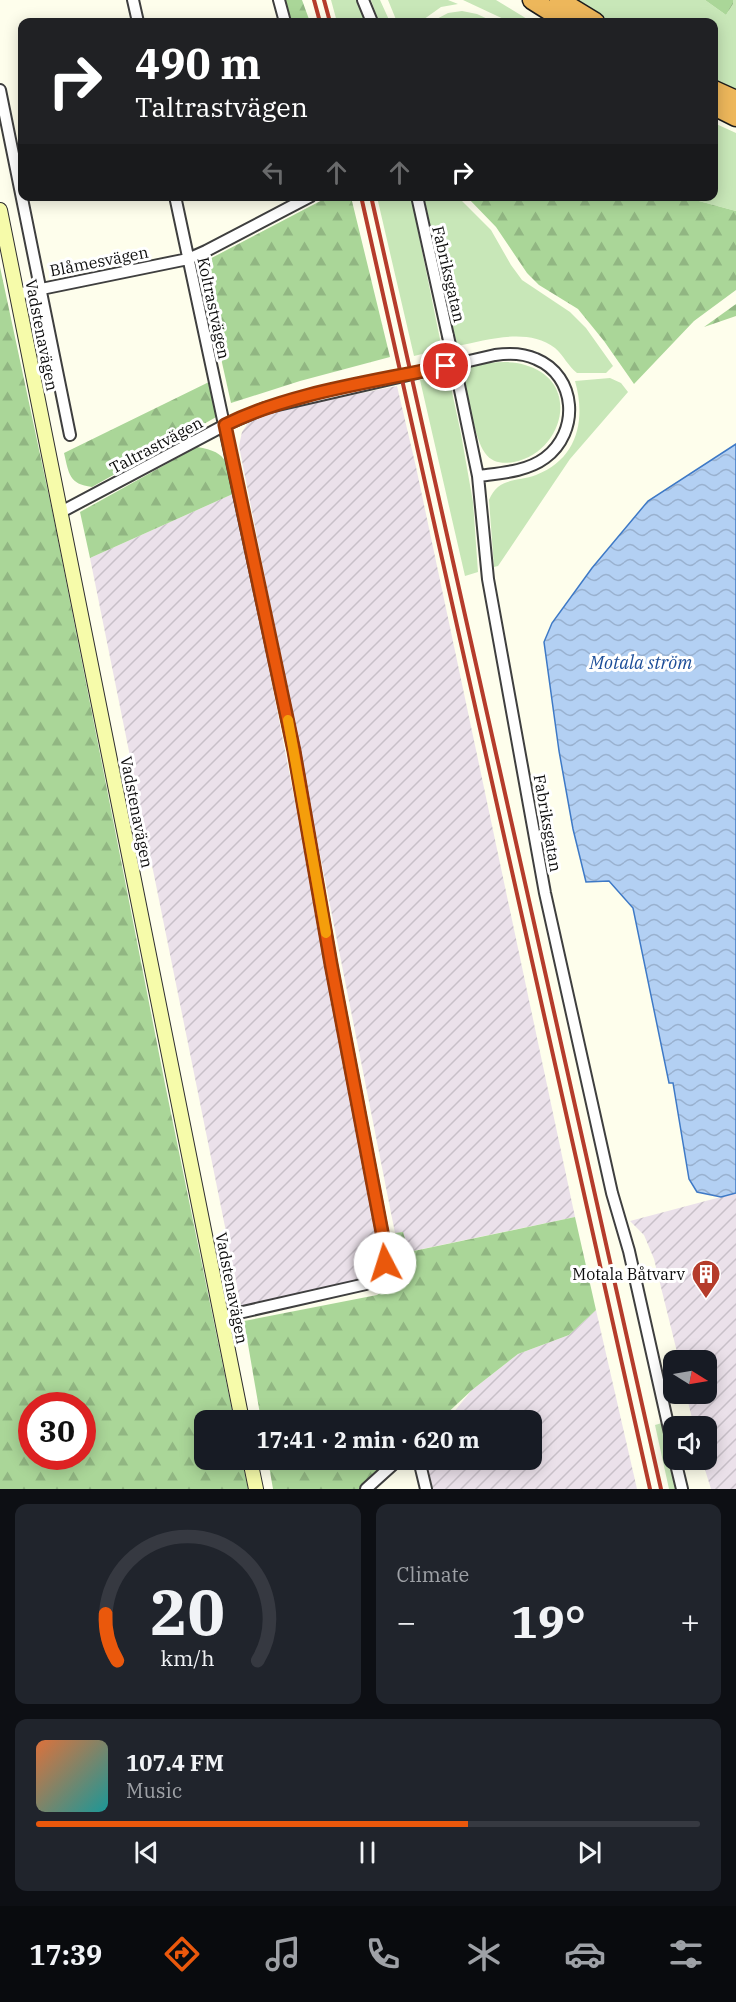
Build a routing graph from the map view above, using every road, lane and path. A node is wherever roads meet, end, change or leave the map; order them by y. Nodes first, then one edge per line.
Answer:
1 (133, 0) edge
2 (279, 0) edge
3 (363, 0) edge
4 (532, 0) edge
5 (559, 0) edge
6 (137, 18) edge
7 (284, 18) edge
8 (370, 18) edge
9 (561, 18) edge
10 (588, 18) edge
11 (0, 90) edge
12 (718, 92) edge
13 (736, 100) edge
14 (718, 108) edge
15 (736, 117) edge
16 (18, 179) edge
17 (22, 201) edge
18 (176, 201) edge
19 (302, 201) edge
20 (418, 201) edge
21 (0, 210) edge
22 (188, 259) junction
23 (40, 288) junction
24 (17, 294) junction
25 (225, 425) junction
26 (70, 435) dead end
27 (478, 477) junction
28 (61, 512) junction
29 (221, 1317) junction
30 (240, 1410) edge
31 (666, 1416) edge
32 (252, 1470) edge
33 (387, 1470) edge
34 (421, 1470) edge
35 (677, 1470) edge
36 (256, 1489) edge
37 (366, 1489) edge
38 (426, 1489) edge
39 (682, 1489) edge

1 - 6 street
2 - 7 street
3 - 8 street
4 - 9 highway
5 - 10 highway
11 - 16 street, Vadstenavägen
12 - 13 highway
14 - 15 highway
17 - 23 street, Vadstenavägen
18 - 22 street, Koltrastvägen
19 - 22 street, Blåmesvägen
20 - 27 street, Fabriksgatan, bridge
21 - 24 main road, Vadstenavägen
22 - 23 street, Blåmesvägen
22 - 25 street, Koltrastvägen
23 - 24 street, Blåmesvägen
23 - 26 street, Vadstenavägen
24 - 28 main road, Vadstenavägen
25 - 27 street, Taltrastvägen
25 - 28 street, Taltrastvägen
25 - 29 street, Koltrastvägen
27 - 31 street, Fabriksgatan
28 - 29 main road, Vadstenavägen
29 - 30 main road, Vadstenavägen
32 - 36 main road
33 - 37 street
34 - 38 street
35 - 39 street

